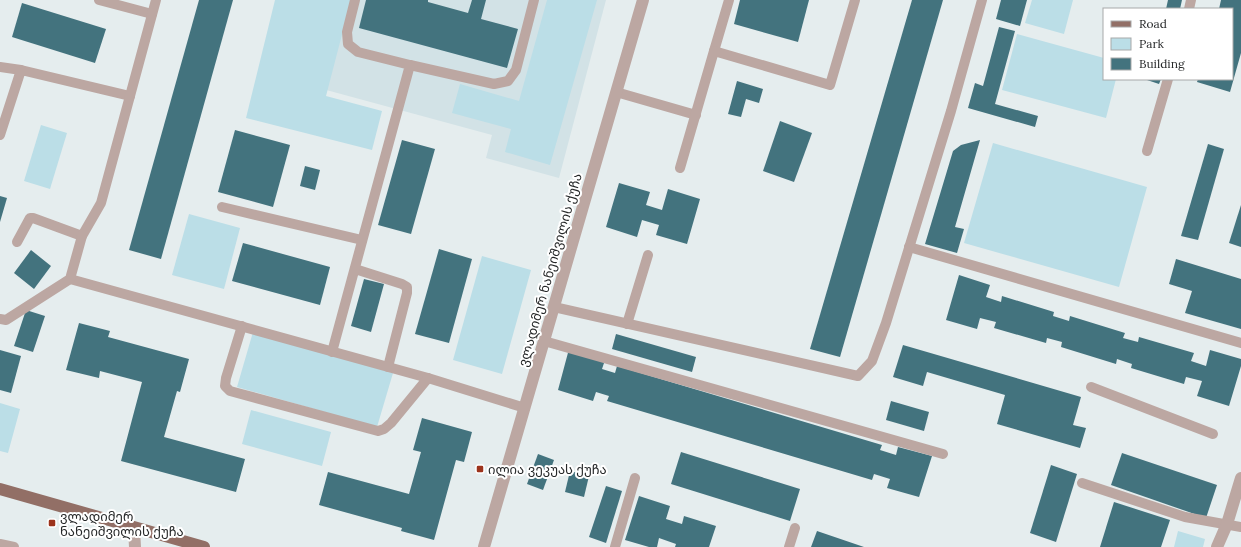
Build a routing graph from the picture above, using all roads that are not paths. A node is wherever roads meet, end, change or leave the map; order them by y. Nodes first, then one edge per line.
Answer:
1 (99, 0) edge
2 (156, 0) edge
3 (355, 0) edge
4 (534, 0) edge
5 (643, 0) edge
6 (729, 0) edge
7 (855, 0) edge
8 (982, 0) edge
9 (152, 14) junction
10 (714, 51) junction
11 (410, 65) junction
12 (0, 67) edge
13 (21, 70) junction
14 (1168, 80) edge
15 (616, 92) junction
16 (130, 96) junction
17 (696, 114) junction
18 (0, 135) edge
19 (1147, 151) dead end
20 (680, 168) dead end
21 (222, 207) dead end
22 (82, 236) junction
23 (362, 240) junction
24 (17, 242) dead end
25 (909, 247) junction
26 (648, 255) dead end
27 (354, 270) junction
28 (70, 279) junction
29 (554, 308) junction
30 (0, 319) edge
31 (627, 324) junction
32 (242, 326) junction
33 (544, 341) junction
34 (1241, 343) edge
35 (332, 352) junction
36 (388, 367) junction
37 (428, 378) junction
38 (1091, 387) dead end
39 (525, 408) junction
40 (1214, 434) dead end
41 (944, 454) dead end
42 (635, 478) dead end
43 (1241, 478) edge
44 (1082, 483) dead end
45 (0, 489) edge
46 (1227, 524) junction
47 (1241, 527) edge
48 (134, 528) junction
49 (795, 528) dead end
50 (0, 544) edge
51 (182, 544) edge
52 (14, 547) edge
53 (135, 547) edge
54 (204, 547) edge
55 (484, 547) edge
56 (615, 547) edge
57 (789, 547) edge
58 (1217, 547) edge

1 - 9 lane
2 - 9 lane
3 - 11 lane
4 - 11 lane
5 - 15 street, ვლადიმერ ნანეიშვილის ქუჩა
6 - 10 lane
7 - 10 lane
8 - 25 lane
9 - 16 lane
10 - 17 lane
11 - 23 lane
12 - 13 lane
13 - 16 lane
13 - 18 lane
14 - 19 lane
15 - 17 lane
15 - 29 street, ვლადიმერ ნანეიშვილის ქუჩა
16 - 22 lane
17 - 20 lane
21 - 23 lane
22 - 24 lane
22 - 28 lane
23 - 27 lane
25 - 31 lane
25 - 34 lane
26 - 31 lane
27 - 35 lane
27 - 36 lane
28 - 30 lane
28 - 32 lane
29 - 31 lane
29 - 33 street, ვლადიმერ ნანეიშვილის ქუჩა
32 - 35 lane
32 - 37 lane
33 - 39 street, ვლადიმერ ნანეიშვილის ქუჩა
33 - 41 lane
35 - 36 lane
36 - 37 lane
37 - 39 lane
38 - 40 lane
39 - 55 street, ვლადიმერ ნანეიშვილის ქუჩა
42 - 56 lane
43 - 46 street
44 - 46 lane
45 - 48 main road
46 - 47 lane
46 - 58 street
48 - 51 main road
48 - 53 street
49 - 57 lane
50 - 52 lane
51 - 54 main road

